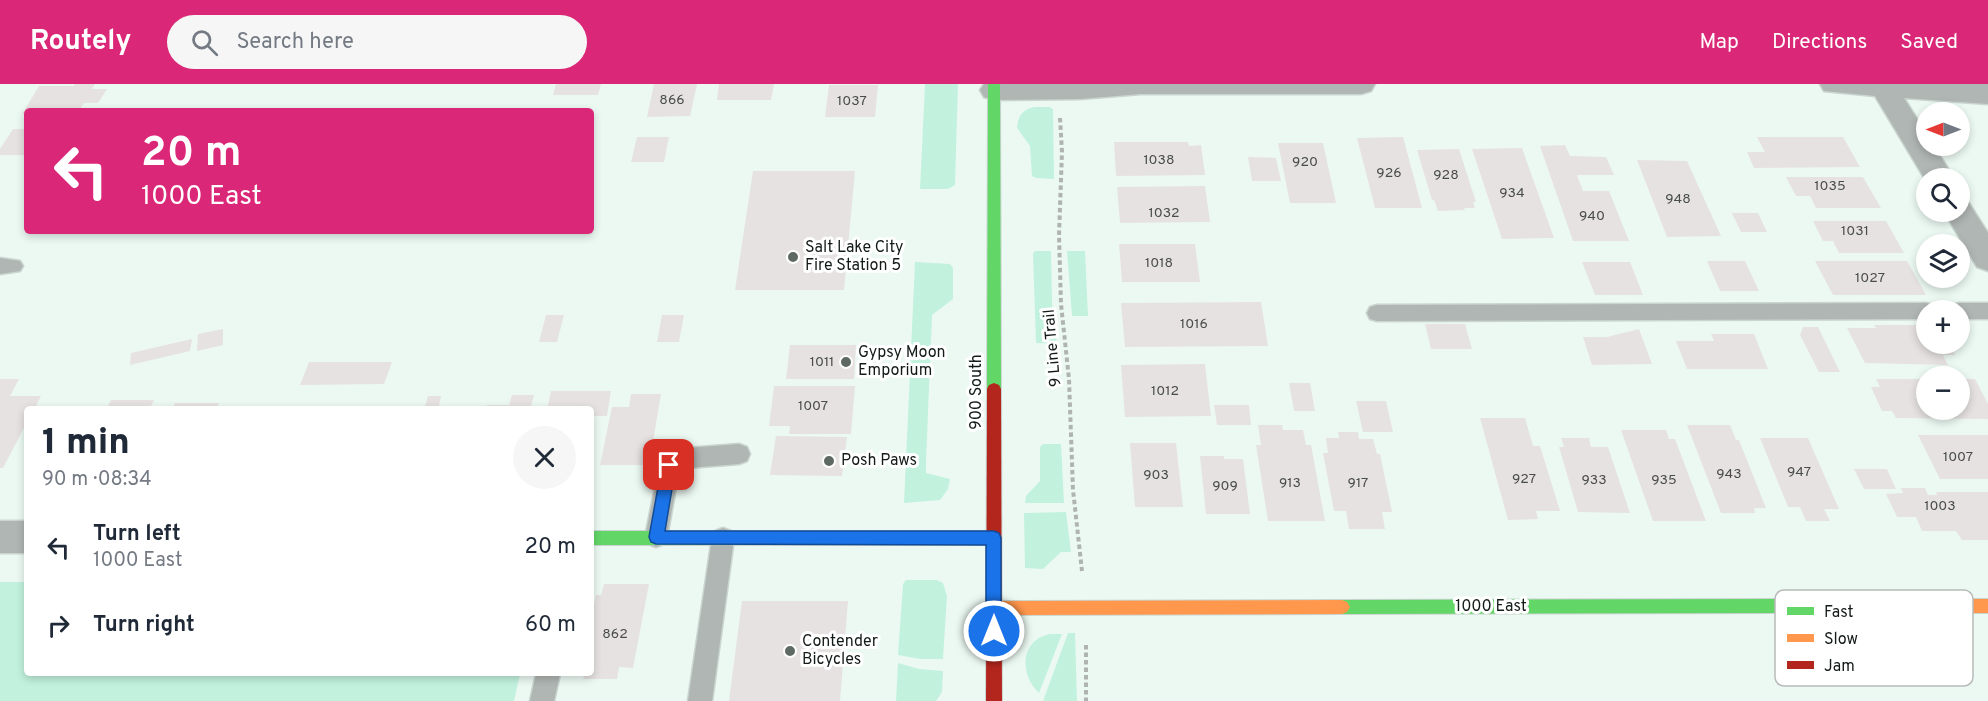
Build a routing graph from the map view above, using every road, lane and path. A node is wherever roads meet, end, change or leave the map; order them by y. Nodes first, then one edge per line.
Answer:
1 (1361, 84) edge
2 (1834, 84) edge
3 (1883, 86) junction
4 (994, 87) edge
5 (1988, 94) edge
6 (1060, 108) dead end
7 (1933, 168) edge
8 (1966, 222) edge
9 (1988, 259) edge
10 (1916, 310) edge
11 (1970, 311) edge
12 (1988, 311) edge
13 (1377, 313) dead end
14 (739, 454) dead end
15 (0, 537) edge
16 (24, 537) edge
17 (656, 537) junction
18 (594, 538) edge
19 (723, 538) junction
20 (994, 538) junction
21 (1082, 575) dead end
22 (1775, 606) edge
23 (1973, 606) edge
24 (1988, 606) edge
25 (994, 608) junction
26 (1086, 641) dead end
27 (548, 676) edge
28 (542, 701) edge
29 (700, 701) edge
30 (994, 701) edge
31 (1086, 701) edge

1 - 4 street
2 - 3 street
3 - 5 street
3 - 7 street
4 - 20 street, 900 South
6 - 21 path, 9 Line Trail
8 - 9 street
10 - 13 lane
11 - 12 lane
14 - 17 lane
15 - 16 street
17 - 18 street
17 - 19 street
19 - 20 street
19 - 29 lane
20 - 25 street, 900 South
22 - 25 street, 1000 East
23 - 24 street, 1000 East
25 - 30 street, 900 South
26 - 31 path
27 - 28 lane

